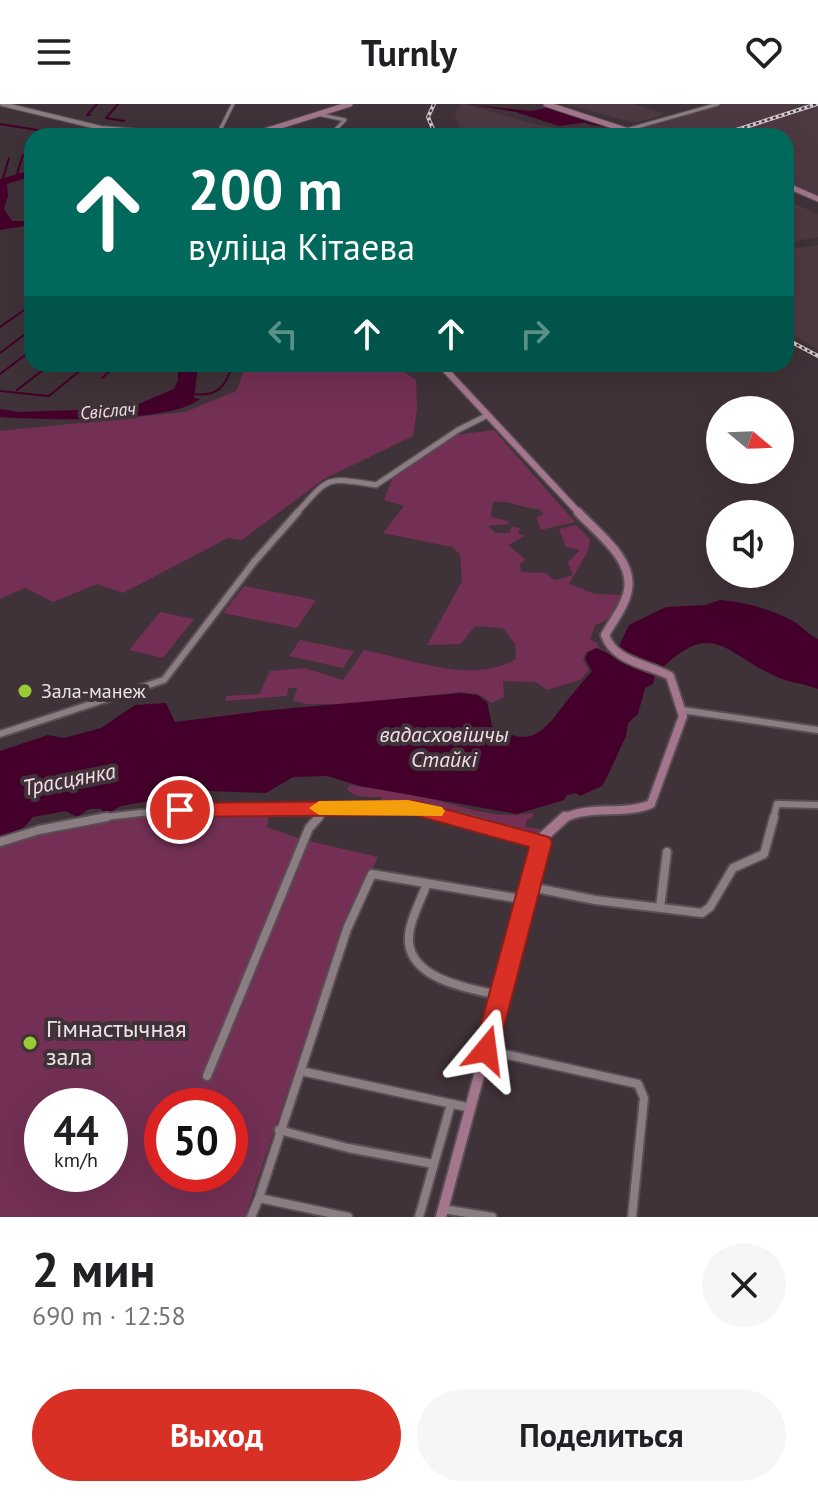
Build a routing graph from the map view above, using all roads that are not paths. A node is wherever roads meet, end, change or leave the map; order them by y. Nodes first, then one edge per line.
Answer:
1 (2, 104) edge
2 (233, 104) edge
3 (350, 104) edge
4 (546, 104) edge
5 (718, 104) edge
6 (317, 114) junction
7 (105, 128) edge
8 (221, 128) edge
9 (274, 128) edge
10 (337, 128) edge
11 (620, 128) edge
12 (633, 128) edge
13 (794, 188) edge
14 (818, 199) edge
15 (448, 372) edge
16 (488, 415) junction
17 (682, 710) junction
18 (818, 730) edge
19 (0, 734) edge
20 (818, 805) edge
21 (327, 808) junction
22 (0, 842) edge
23 (541, 842) junction
24 (667, 852) dead end
25 (427, 883) junction
26 (531, 887) junction
27 (527, 900) junction
28 (660, 908) junction
29 (502, 996) junction
30 (486, 1050) junction
31 (301, 1071) junction
32 (207, 1076) dead end
33 (451, 1104) junction
34 (471, 1108) junction
35 (279, 1130) junction
36 (434, 1164) junction
37 (259, 1198) junction
38 (442, 1213) edge
39 (251, 1217) edge
40 (348, 1217) edge
41 (419, 1217) edge
42 (492, 1217) edge
43 (632, 1217) edge

1 - 7 street
2 - 8 street
3 - 6 main road
4 - 11 main road
5 - 12 street
6 - 9 main road
6 - 10 street
13 - 14 main road
15 - 16 main road
16 - 17 main road
16 - 19 street
17 - 18 street
17 - 23 main road
20 - 28 street
21 - 22 street
21 - 23 street
21 - 32 street
23 - 26 main road
24 - 28 street
25 - 27 street
25 - 29 street
25 - 31 street
26 - 27 main road
26 - 28 street
27 - 29 main road
29 - 30 main road
30 - 34 main road
30 - 43 street
31 - 33 street
31 - 35 street
33 - 34 street
33 - 36 street
34 - 38 main road
35 - 36 street
35 - 37 street
36 - 41 street
37 - 39 street
37 - 40 street
38 - 42 street

